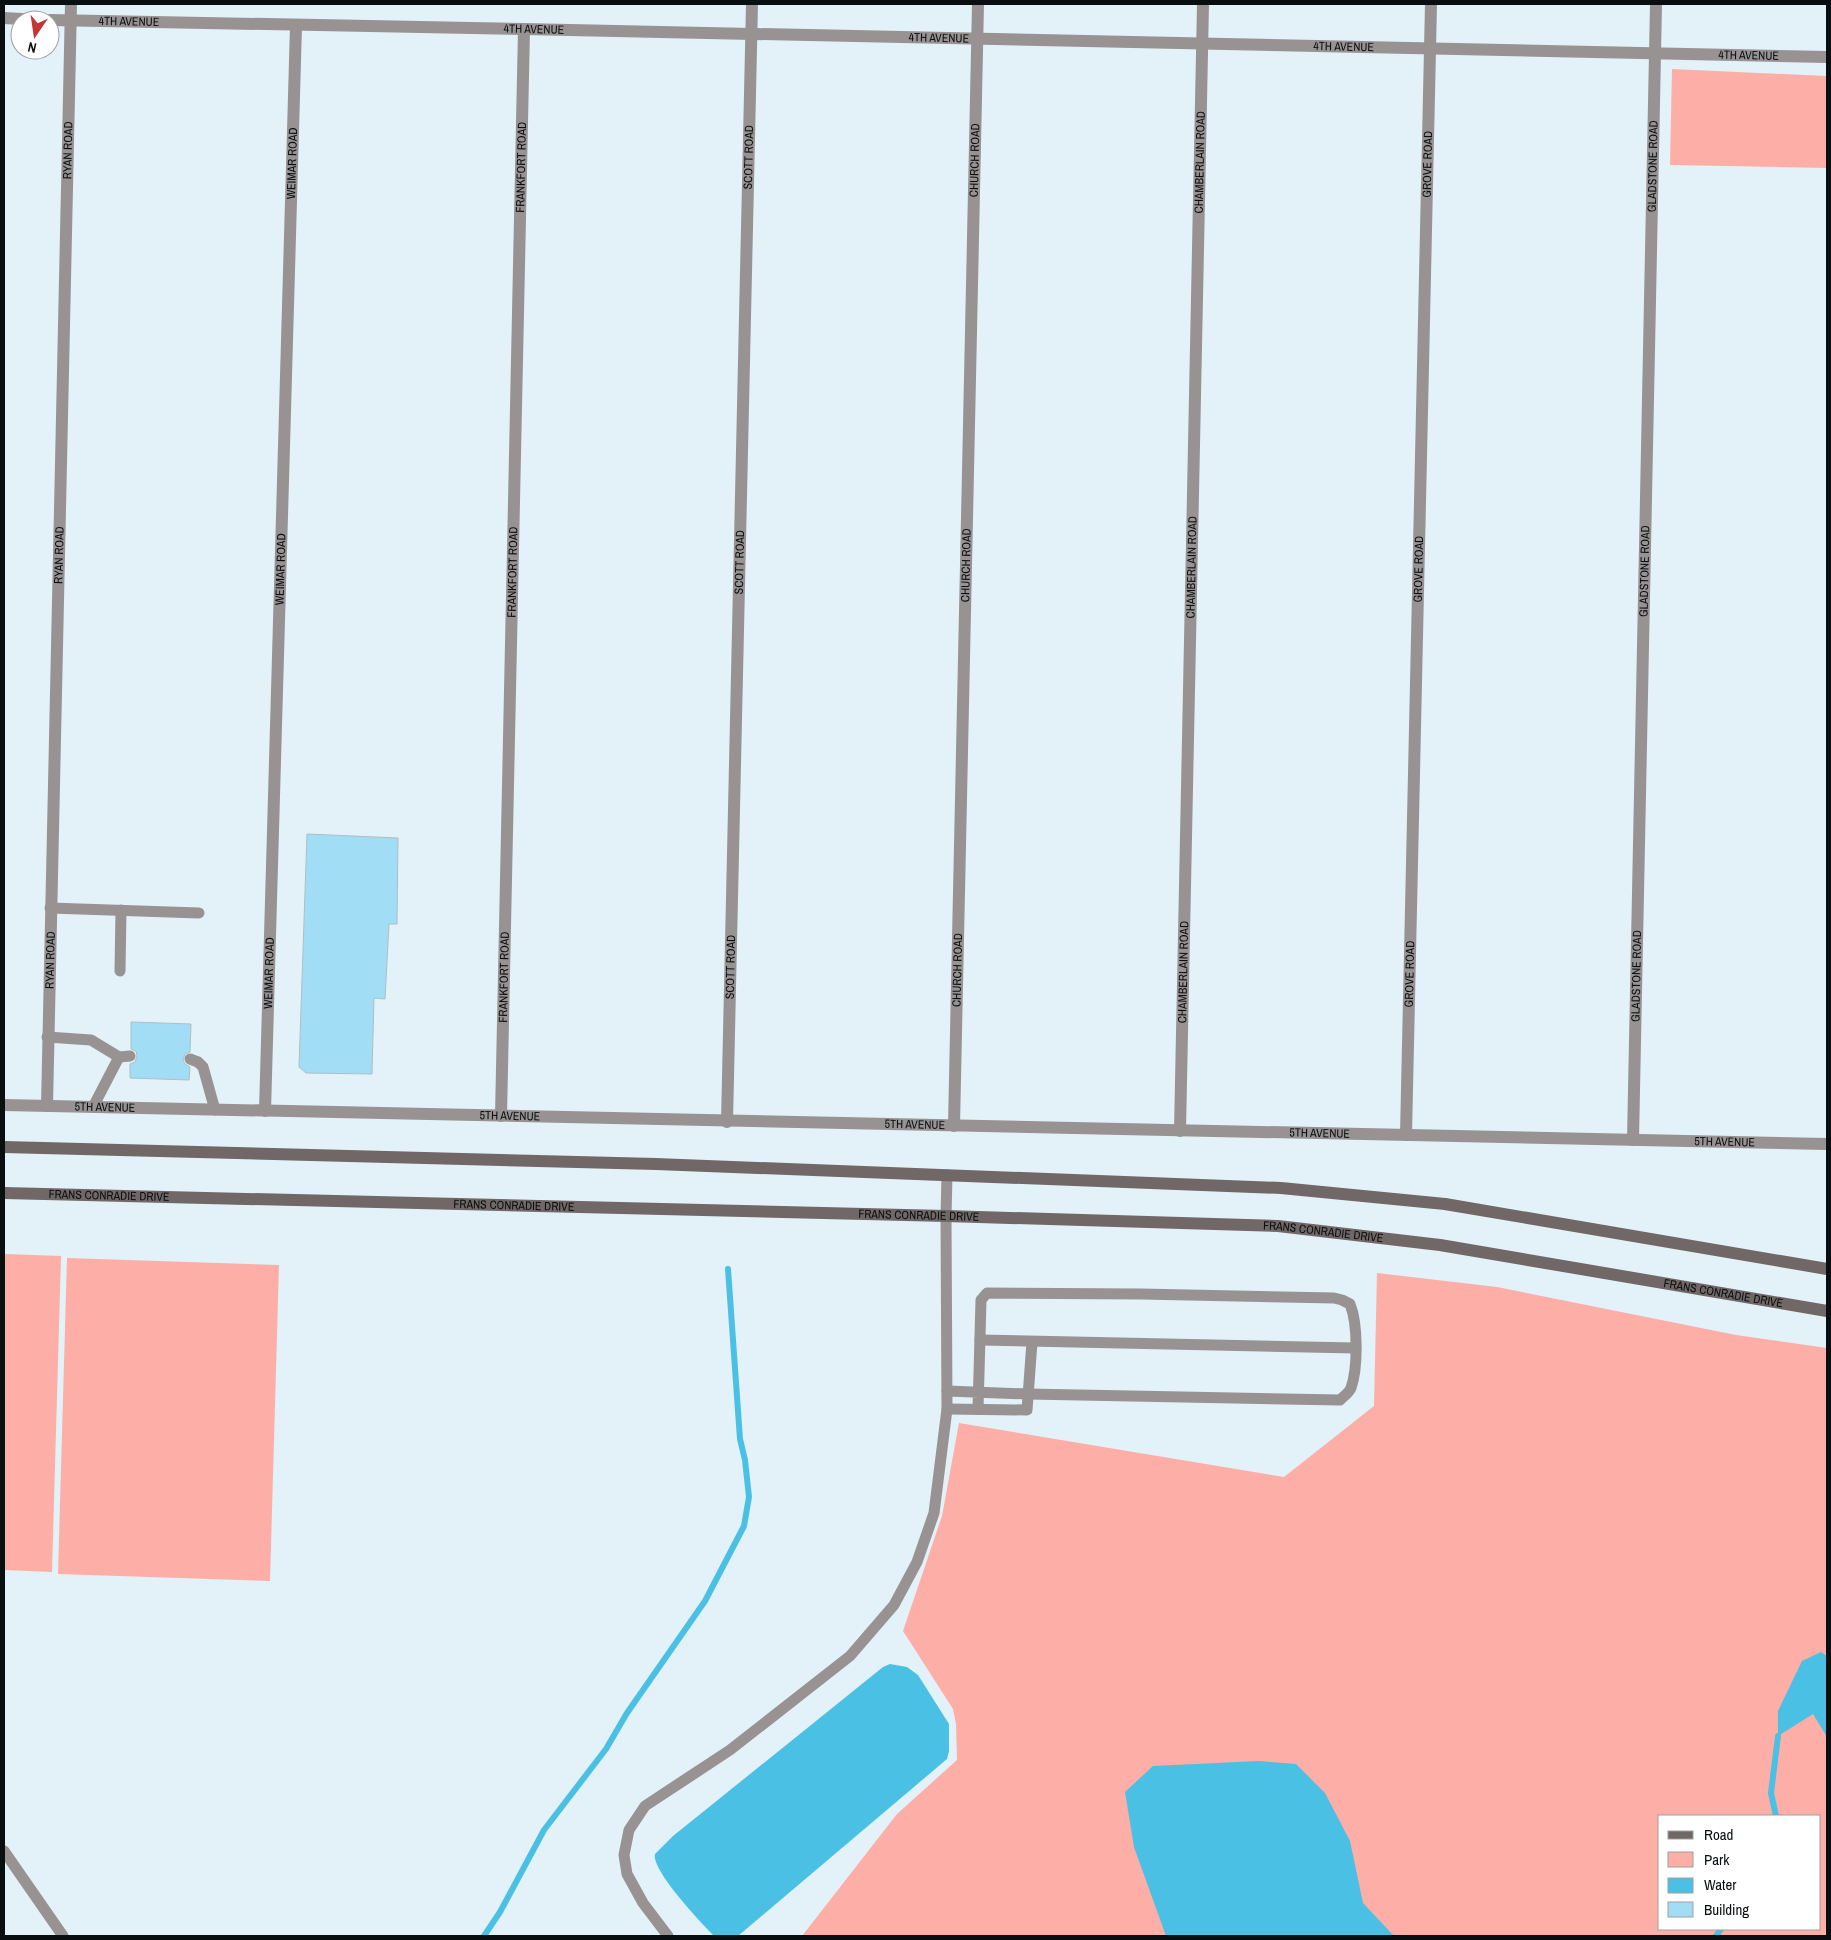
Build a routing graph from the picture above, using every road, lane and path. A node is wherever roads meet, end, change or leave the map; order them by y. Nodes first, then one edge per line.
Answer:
1 (71, 4) edge
2 (752, 4) edge
3 (978, 4) edge
4 (1203, 4) edge
5 (1431, 4) edge
6 (1656, 4) edge
7 (60, 20) edge
8 (71, 21) junction
9 (296, 26) junction
10 (524, 29) junction
11 (751, 34) junction
12 (977, 39) junction
13 (1202, 44) junction
14 (1430, 49) junction
15 (1656, 53) junction
16 (1827, 57) edge
17 (50, 908) junction
18 (121, 910) junction
19 (199, 913) dead end
20 (120, 971) dead end
21 (47, 1037) junction
22 (190, 1059) dead end
23 (4, 1105) edge
24 (47, 1106) junction
25 (93, 1107) junction
26 (215, 1110) junction
27 (265, 1111) junction
28 (501, 1116) junction
29 (727, 1122) junction
30 (954, 1126) junction
31 (1180, 1130) junction
32 (1406, 1135) junction
33 (1633, 1140) junction
34 (1827, 1144) edge
35 (4, 1147) edge
36 (947, 1175) junction
37 (4, 1193) edge
38 (946, 1216) junction
39 (1827, 1268) edge
40 (1827, 1311) edge
41 (980, 1340) junction
42 (1032, 1342) junction
43 (1355, 1348) junction
44 (946, 1391) junction
45 (978, 1392) junction
46 (1028, 1394) junction
47 (947, 1409) junction
48 (978, 1409) junction
49 (4, 1851) edge
50 (63, 1936) edge
51 (668, 1936) edge

1 - 8 street, RYAN ROAD
2 - 11 street, SCOTT ROAD
3 - 12 street, CHURCH ROAD
4 - 13 street, CHAMBERLAIN ROAD
5 - 14 street, GROVE ROAD
6 - 15 street, GLADSTONE ROAD
7 - 8 street, 4TH AVENUE
8 - 9 street, 4TH AVENUE
8 - 17 street, RYAN ROAD
9 - 10 street, 4TH AVENUE
9 - 27 street, WEIMAR ROAD
10 - 11 street, 4TH AVENUE
10 - 28 street, FRANKFORT ROAD
11 - 12 street, 4TH AVENUE
11 - 29 street, SCOTT ROAD
12 - 13 street, 4TH AVENUE
12 - 30 street, CHURCH ROAD
13 - 14 street, 4TH AVENUE
13 - 31 street, CHAMBERLAIN ROAD
14 - 15 street, 4TH AVENUE
14 - 32 street, GROVE ROAD
15 - 16 street, 4TH AVENUE
15 - 33 street, GLADSTONE ROAD
17 - 18 lane
17 - 21 street, RYAN ROAD
18 - 19 lane
18 - 20 lane
21 - 24 street, RYAN ROAD
21 - 25 lane
22 - 26 lane
23 - 24 street, 5TH AVENUE
24 - 25 street, 5TH AVENUE
25 - 26 street, 5TH AVENUE
26 - 27 street, 5TH AVENUE
27 - 28 street, 5TH AVENUE
28 - 29 street, 5TH AVENUE
29 - 30 street, 5TH AVENUE
30 - 31 street, 5TH AVENUE
31 - 32 street, 5TH AVENUE
32 - 33 street, 5TH AVENUE
33 - 34 street, 5TH AVENUE
35 - 36 main road
36 - 38 lane
36 - 39 main road
37 - 38 main road, FRANS CONRADIE DRIVE
38 - 40 main road, FRANS CONRADIE DRIVE
38 - 44 lane
41 - 42 lane
41 - 43 lane
41 - 45 lane
42 - 43 lane
42 - 46 lane
43 - 46 lane
44 - 45 lane
44 - 47 lane
45 - 46 lane
45 - 48 lane
46 - 48 lane
47 - 48 lane
47 - 51 lane
49 - 50 lane

